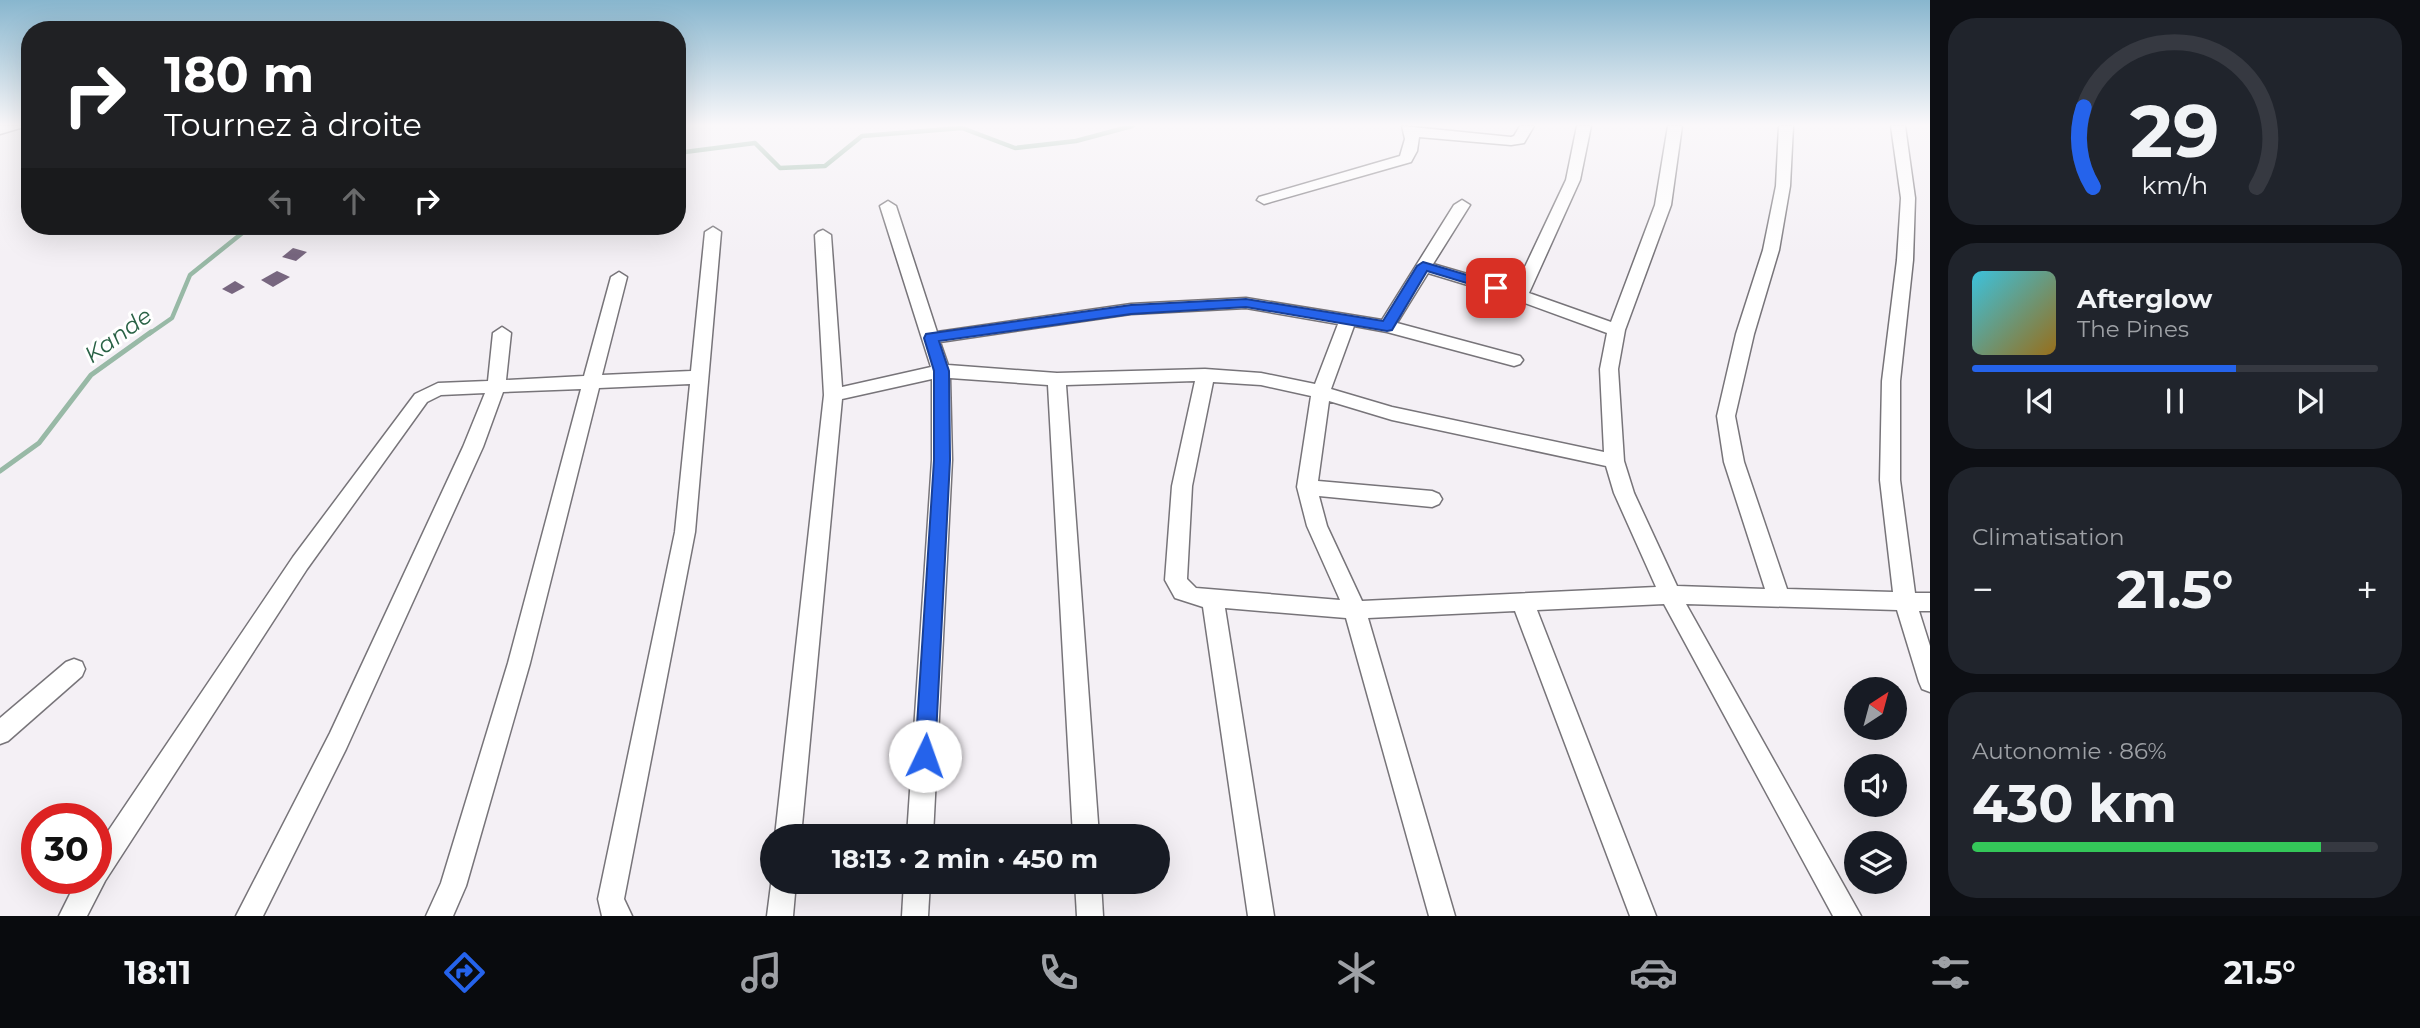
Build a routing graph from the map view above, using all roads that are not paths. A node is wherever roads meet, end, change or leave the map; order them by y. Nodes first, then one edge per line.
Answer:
1 (1372, 169) edge
2 (1575, 169) edge
3 (1669, 169) edge
4 (1784, 169) edge
5 (1904, 169) edge
6 (1264, 200) dead end
7 (888, 205) dead end
8 (1462, 205) dead end
9 (713, 232) dead end
10 (823, 235) dead end
11 (1423, 266) junction
12 (619, 277) dead end
13 (1520, 295) junction
14 (1349, 318) junction
15 (1387, 326) junction
16 (1616, 330) junction
17 (502, 333) dead end
18 (931, 338) junction
19 (1514, 360) dead end
20 (942, 371) junction
21 (1205, 375) junction
22 (701, 377) junction
23 (1057, 379) junction
24 (590, 383) junction
25 (496, 388) junction
26 (1321, 392) junction
27 (833, 395) junction
28 (1614, 461) junction
29 (1307, 487) junction
30 (1432, 499) dead end
31 (1670, 595) junction
32 (1213, 598) junction
33 (1779, 598) junction
34 (1905, 602) junction
35 (1930, 602) edge
36 (1523, 603) junction
37 (1355, 610) junction
38 (75, 669) dead end
39 (1930, 682) edge
40 (0, 733) edge
41 (789, 824) edge
42 (921, 824) edge
43 (1085, 824) edge
44 (112, 848) edge
45 (84, 894) edge
46 (782, 894) edge
47 (916, 894) edge
48 (1089, 894) edge
49 (72, 916) edge
50 (249, 916) edge
51 (439, 916) edge
52 (619, 916) edge
53 (780, 916) edge
54 (915, 916) edge
55 (1090, 916) edge
56 (1261, 916) edge
57 (1442, 916) edge
58 (1643, 916) edge
59 (1848, 916) edge

1 - 6 street
2 - 13 street
3 - 16 street
4 - 33 street
5 - 34 street
7 - 18 street
8 - 11 street
9 - 22 street
10 - 27 street
11 - 13 street
11 - 15 street
12 - 24 street
13 - 16 street
14 - 15 street
14 - 18 street
14 - 26 street
15 - 19 street
16 - 28 street
17 - 25 street
18 - 20 street
20 - 23 street
20 - 27 street
20 - 42 street
21 - 23 street
21 - 26 street
21 - 32 street
22 - 24 street
22 - 52 street
23 - 43 street
24 - 25 street
24 - 51 street
25 - 44 street
25 - 50 street
26 - 28 street
26 - 29 street
27 - 41 street
28 - 31 street
29 - 30 street
29 - 37 street
31 - 33 street
31 - 36 street
31 - 59 street
32 - 37 street
32 - 56 street
33 - 34 street
34 - 35 street
34 - 39 street
36 - 37 street
36 - 58 street
37 - 57 street
38 - 40 street
45 - 49 street
46 - 53 street
47 - 54 street
48 - 55 street

